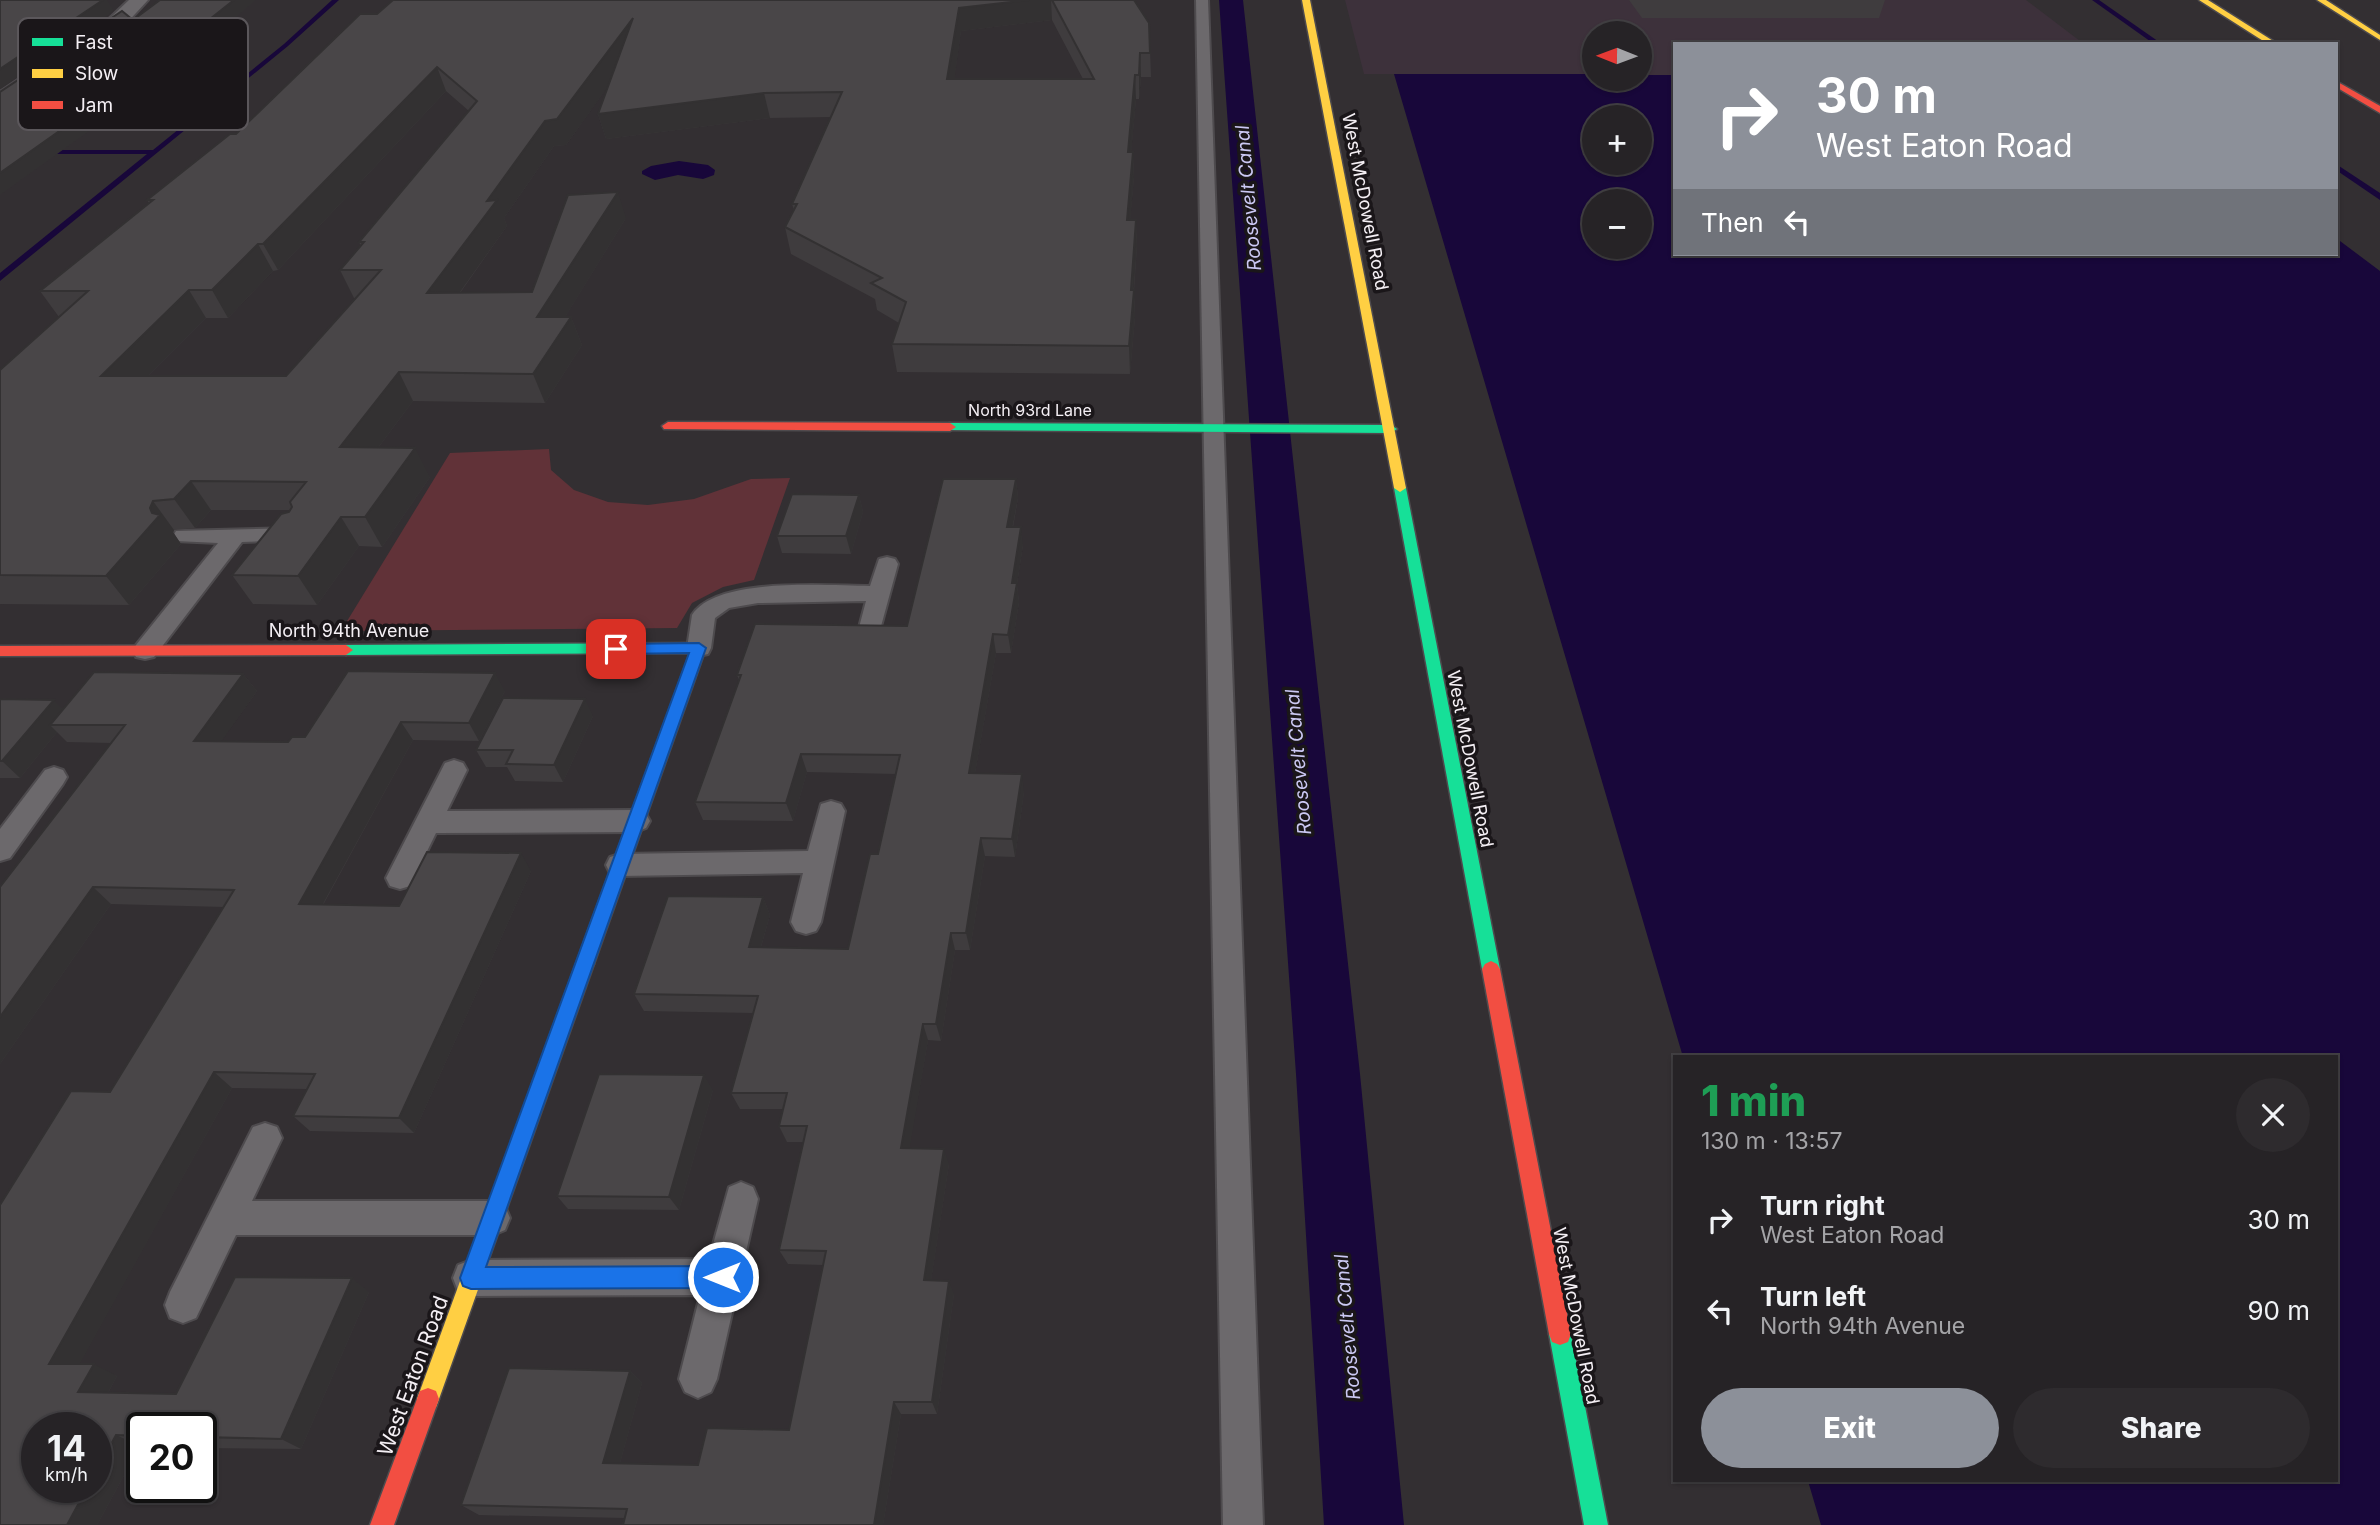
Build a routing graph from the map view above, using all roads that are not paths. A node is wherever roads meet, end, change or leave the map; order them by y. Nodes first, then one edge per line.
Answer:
1 (139, 0) edge
2 (1202, 0) edge
3 (1306, 0) edge
4 (2203, 0) edge
5 (2321, 0) edge
6 (2344, 0) edge
7 (121, 18) edge
8 (2380, 19) edge
9 (2380, 38) edge
10 (2271, 42) edge
11 (2338, 84) edge
12 (18, 89) edge
13 (0, 101) edge
14 (2380, 110) edge
15 (668, 426) dead end
16 (1221, 429) junction
17 (1391, 429) junction
18 (236, 535) junction
19 (297, 535) edge
20 (184, 536) dead end
21 (887, 564) dead end
22 (879, 593) junction
23 (869, 635) edge
24 (699, 648) junction
25 (0, 651) edge
26 (145, 651) junction
27 (454, 770) dead end
28 (54, 777) dead end
29 (831, 811) dead end
30 (636, 821) junction
31 (427, 822) junction
32 (9, 825) edge
33 (0, 850) edge
34 (820, 862) junction
35 (620, 865) junction
36 (400, 878) dead end
37 (806, 922) dead end
38 (265, 1138) dead end
39 (741, 1199) dead end
40 (226, 1218) junction
41 (493, 1218) junction
42 (723, 1277) junction
43 (471, 1278) junction
44 (183, 1305) dead end
45 (698, 1379) dead end
46 (382, 1525) edge
47 (1243, 1525) edge
48 (1596, 1525) edge

1 - 7 street
2 - 16 lane
3 - 17 main road, West McDowell Road
4 - 10 main road
5 - 9 main road
6 - 8 main road
11 - 14 main road
12 - 13 street
15 - 16 main road, North 93rd Lane
16 - 17 main road, North 93rd Lane
16 - 47 lane
17 - 48 main road, West McDowell Road
18 - 19 lane
18 - 20 lane
18 - 26 lane
21 - 22 lane
22 - 23 lane
22 - 24 lane
24 - 26 main road, North 94th Avenue
24 - 30 main road, West Eaton Road
25 - 26 main road, North 94th Avenue
27 - 31 lane
28 - 32 lane
29 - 34 lane
30 - 31 lane
30 - 35 main road, West Eaton Road
31 - 36 lane
32 - 33 lane
34 - 35 lane
34 - 37 lane
35 - 41 main road, West Eaton Road
38 - 40 lane
39 - 42 lane
40 - 41 lane
40 - 44 lane
41 - 43 main road, West Eaton Road
42 - 43 lane
42 - 45 lane
43 - 46 main road, West Eaton Road

